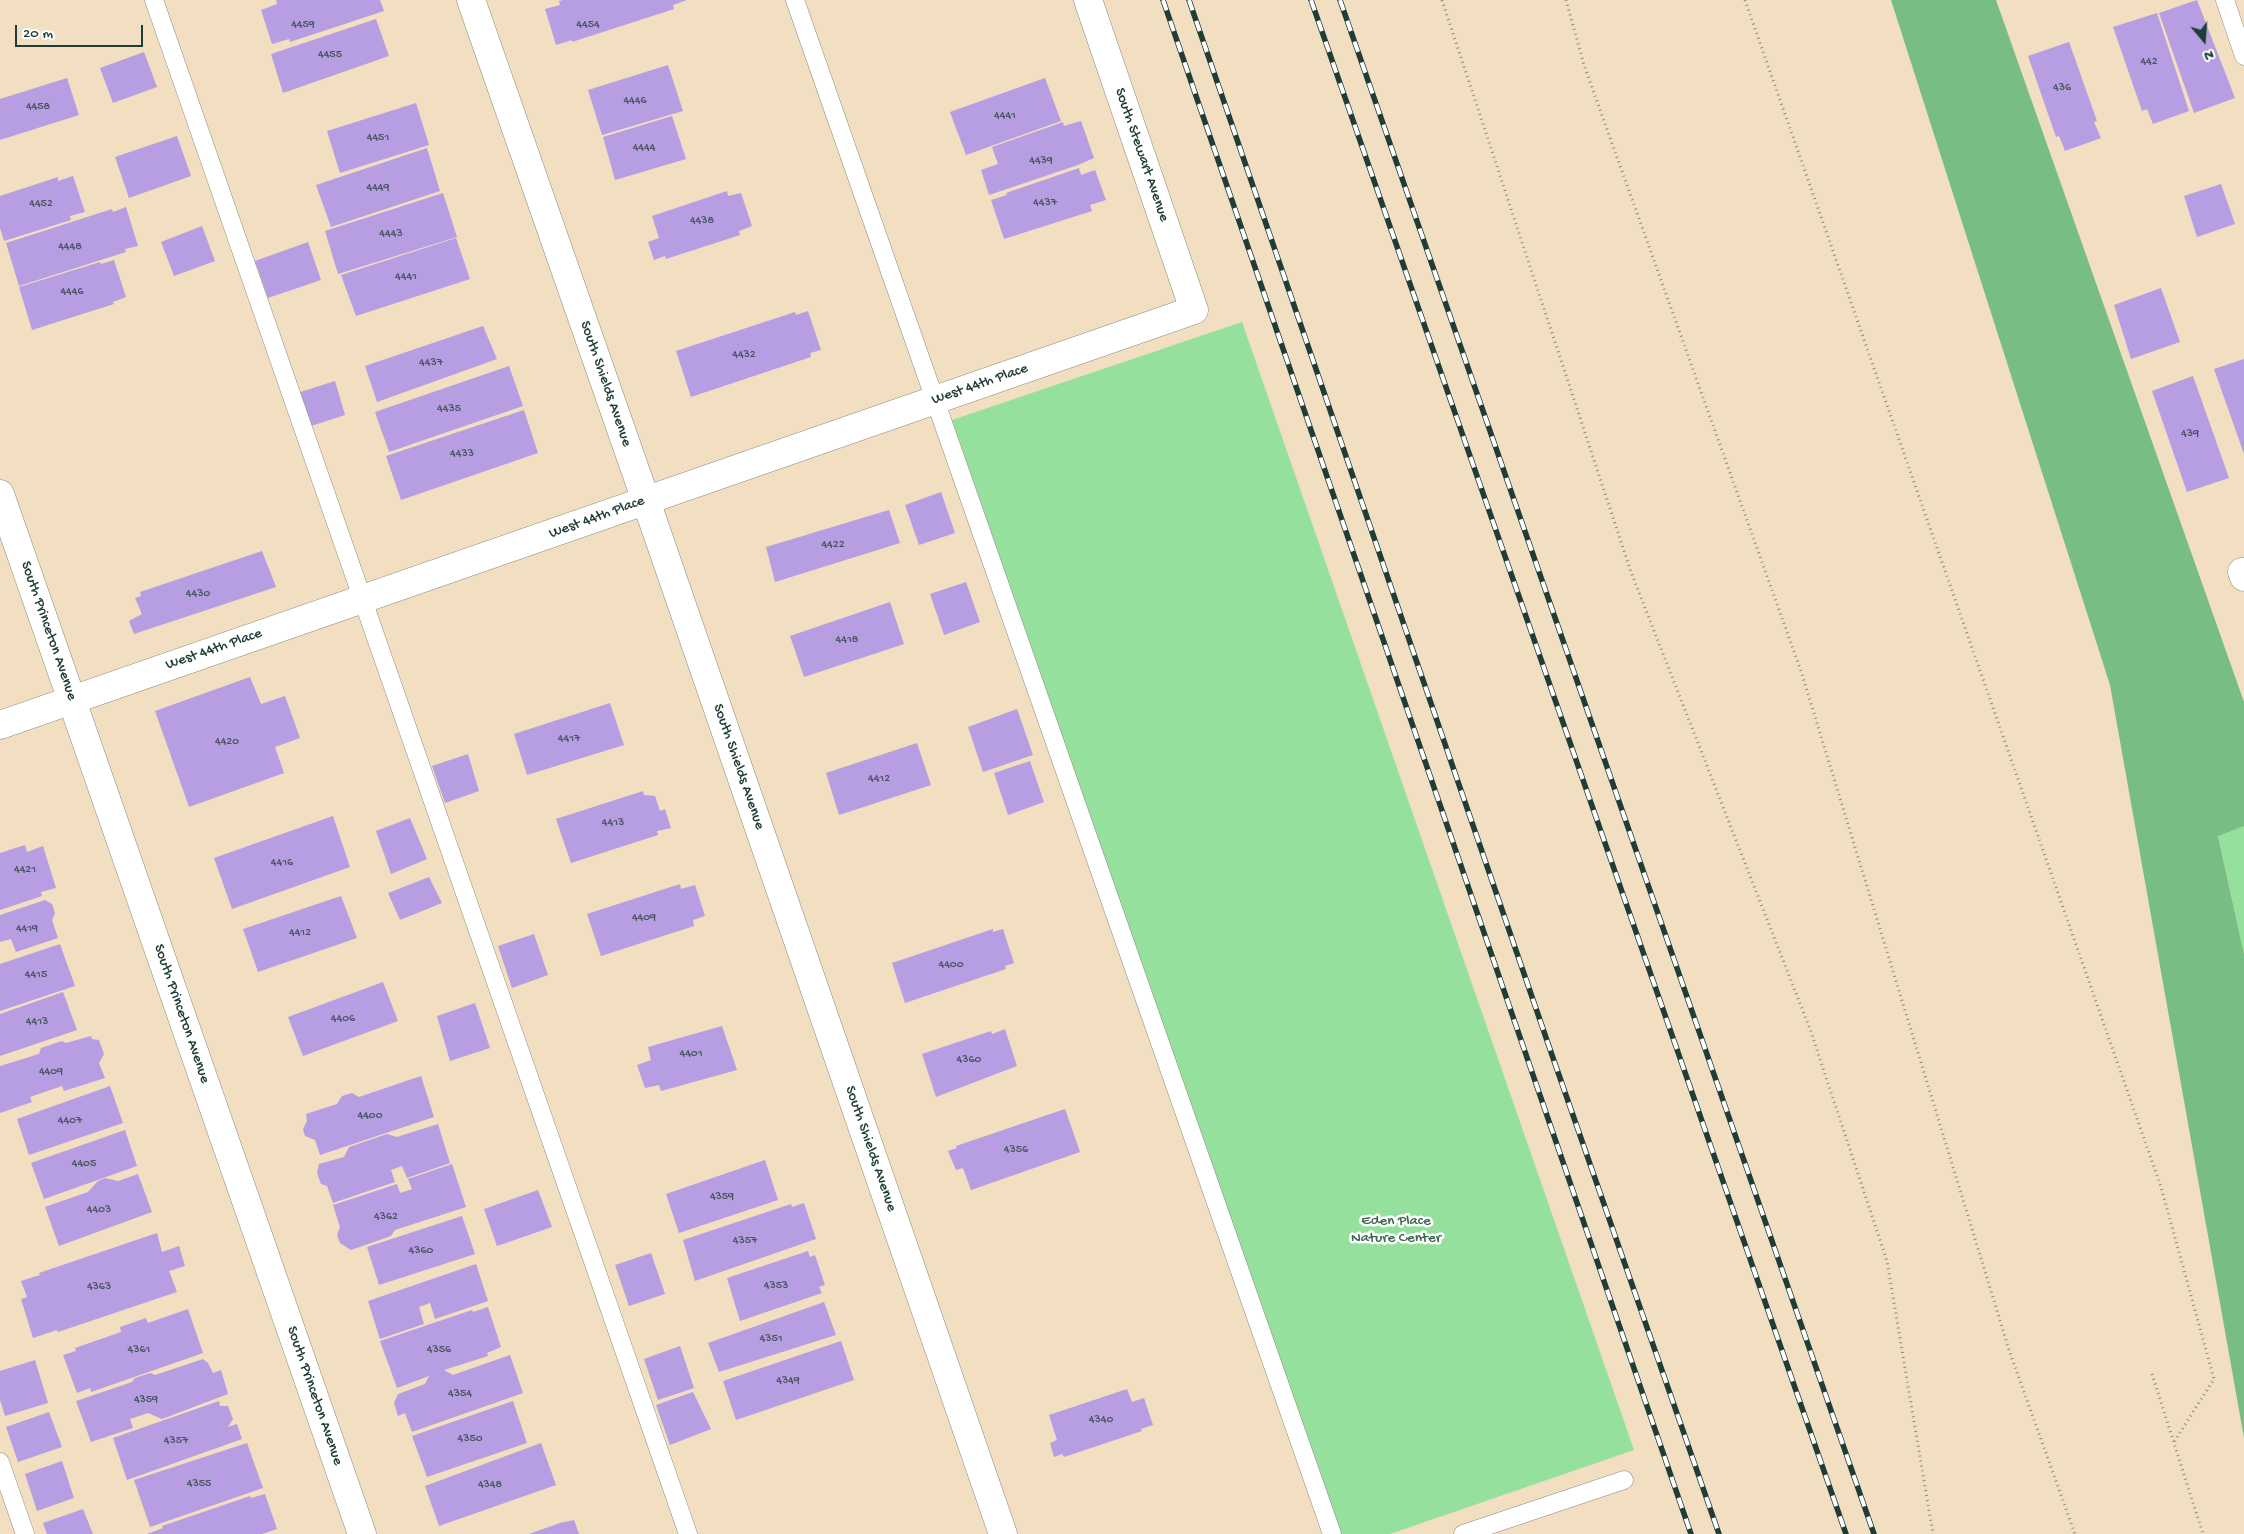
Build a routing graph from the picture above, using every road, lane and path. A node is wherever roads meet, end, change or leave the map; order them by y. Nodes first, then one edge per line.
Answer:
1 (154, 0) edge
2 (470, 0) edge
3 (795, 0) edge
4 (1088, 0) edge
5 (1442, 0) edge
6 (1566, 0) edge
7 (1745, 0) edge
8 (2225, 0) edge
9 (2244, 56) edge
10 (1194, 310) joint
11 (935, 400) junction
12 (0, 494) edge
13 (646, 500) junction
14 (363, 599) junction
15 (72, 700) junction
16 (0, 725) edge
17 (2152, 1374) dead end
18 (2174, 1442) junction
19 (0, 1462) edge
20 (1624, 1480) dead end
21 (25, 1534) edge
22 (362, 1534) edge
23 (688, 1534) edge
24 (1003, 1534) edge
25 (1332, 1534) edge
26 (1463, 1534) edge
27 (1933, 1534) edge
28 (2075, 1534) edge
29 (2203, 1534) edge

1 - 14 lane
2 - 13 street, South Shields Avenue
3 - 11 lane
4 - 10 street, South Stewart Avenue
5 - 27 path
6 - 28 path
7 - 18 path
8 - 9 lane
10 - 11 street, West 44th Place
11 - 13 street, West 44th Place
11 - 25 lane
12 - 15 street, South Princeton Avenue
13 - 14 street, West 44th Place
13 - 24 street, South Shields Avenue
14 - 15 street, West 44th Place
14 - 23 lane
15 - 16 street, West 44th Place
15 - 22 street, South Princeton Avenue
17 - 18 path
18 - 29 path
19 - 21 lane
20 - 26 lane

